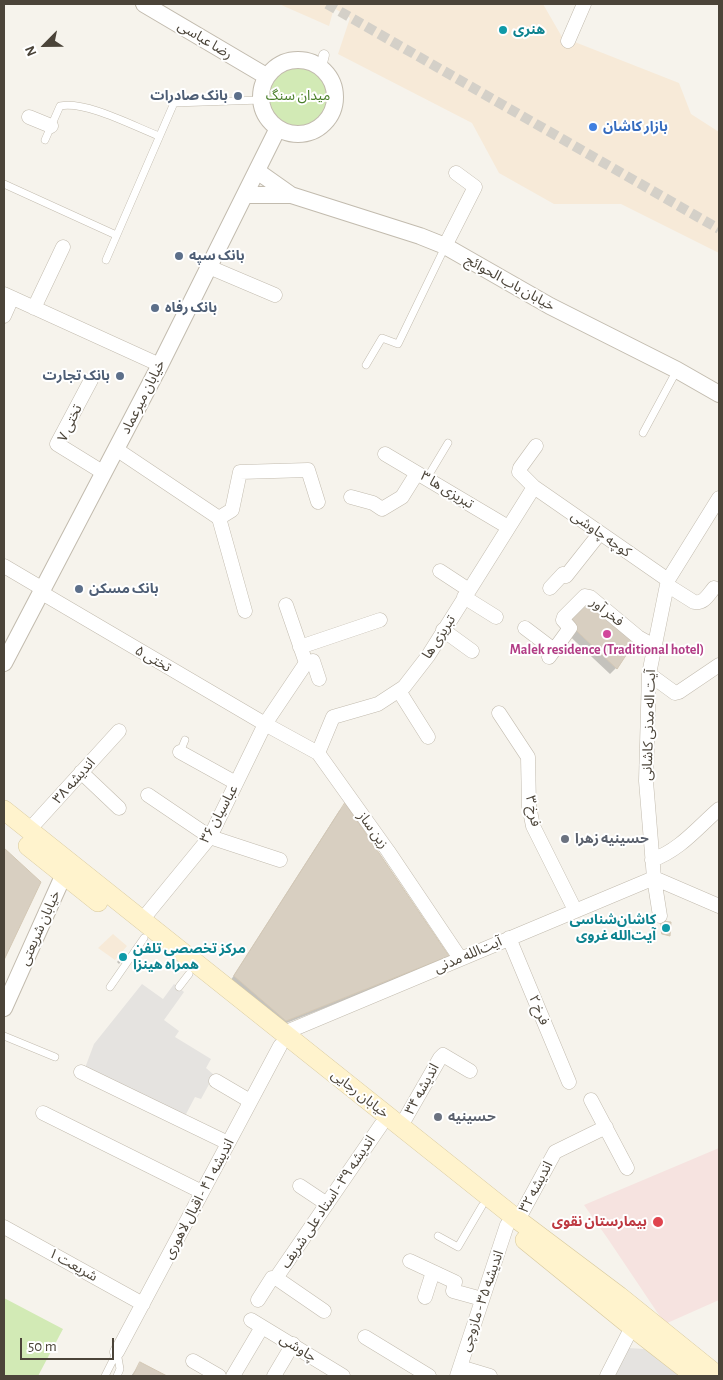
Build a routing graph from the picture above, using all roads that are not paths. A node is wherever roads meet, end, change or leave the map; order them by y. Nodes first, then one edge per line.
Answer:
1 (144, 4) edge
2 (584, 4) edge
3 (568, 42) dead end
4 (266, 76) junction
5 (261, 100) junction
6 (29, 117) dead end
7 (51, 126) junction
8 (278, 128) junction
9 (159, 136) junction
10 (45, 140) dead end
11 (257, 171) junction
12 (456, 173) dead end
13 (4, 184) edge
14 (245, 195) junction
15 (291, 195) junction
16 (116, 235) junction
17 (445, 246) junction
18 (64, 247) dead end
19 (106, 260) dead end
20 (209, 267) junction
21 (275, 295) dead end
22 (8, 296) edge
23 (34, 308) junction
24 (4, 316) edge
25 (160, 364) junction
26 (366, 365) dead end
27 (677, 370) junction
28 (91, 380) dead end
29 (719, 394) edge
30 (643, 433) dead end
31 (448, 443) dead end
32 (536, 446) dead end
33 (116, 449) junction
34 (385, 454) dead end
35 (104, 473) junction
36 (422, 476) junction
37 (534, 487) junction
38 (351, 497) dead end
39 (719, 498) edge
40 (318, 502) dead end
41 (219, 518) junction
42 (508, 527) junction
43 (600, 533) junction
44 (4, 566) edge
45 (440, 571) dead end
46 (667, 583) junction
47 (550, 588) dead end
48 (714, 588) dead end
49 (42, 591) junction
50 (467, 593) junction
51 (286, 605) dead end
52 (245, 611) dead end
53 (496, 617) dead end
54 (380, 620) dead end
55 (524, 628) dead end
56 (444, 630) junction
57 (654, 646) junction
58 (300, 647) junction
59 (472, 650) dead end
60 (4, 663) edge
61 (306, 663) junction
62 (719, 665) edge
63 (649, 674) junction
64 (319, 679) dead end
65 (399, 690) junction
66 (499, 712) dead end
67 (266, 724) junction
68 (118, 732) dead end
69 (428, 737) dead end
70 (182, 746) dead end
71 (318, 753) junction
72 (82, 772) junction
73 (236, 784) junction
74 (148, 795) dead end
75 (119, 808) dead end
76 (719, 809) edge
77 (4, 810) edge
78 (4, 826) edge
79 (29, 830) junction
80 (210, 837) junction
81 (280, 860) dead end
82 (652, 860) junction
83 (64, 874) junction
84 (654, 878) junction
85 (719, 906) edge
86 (575, 910) junction
87 (660, 916) dead end
88 (143, 929) junction
89 (509, 938) junction
90 (460, 958) junction
91 (110, 987) dead end
92 (4, 1008) edge
93 (4, 1036) edge
94 (282, 1040) junction
95 (55, 1057) dead end
96 (470, 1071) dead end
97 (81, 1072) dead end
98 (216, 1081) dead end
99 (569, 1082) dead end
100 (592, 1100) dead end
101 (250, 1101) junction
102 (42, 1113) dead end
103 (381, 1125) junction
104 (401, 1126) junction
105 (606, 1127) junction
106 (228, 1143) junction
107 (627, 1168) dead end
108 (300, 1186) dead end
109 (202, 1192) junction
110 (327, 1204) junction
111 (482, 1206) junction
112 (513, 1223) junction
113 (4, 1227) edge
114 (438, 1236) dead end
115 (410, 1261) dead end
116 (433, 1272) junction
117 (276, 1278) junction
118 (425, 1297) dead end
119 (482, 1299) junction
120 (258, 1300) dead end
121 (614, 1303) junction
122 (143, 1304) junction
123 (324, 1311) dead end
124 (632, 1327) junction
125 (365, 1337) dead end
126 (293, 1344) junction
127 (117, 1352) junction
128 (192, 1361) dead end
129 (458, 1372) edge
130 (105, 1376) edge
131 (116, 1376) edge
132 (220, 1376) edge
133 (233, 1376) edge
134 (274, 1376) edge
135 (341, 1376) edge
136 (428, 1376) edge
137 (490, 1376) edge
138 (607, 1376) edge
139 (695, 1376) edge
140 (718, 1376) edge

1 - 4 street, رضا عباسی
2 - 3 street
4 - 5 street
4 - 8 street
5 - 8 street
5 - 9 lane
6 - 7 street
7 - 9 lane
7 - 10 lane
8 - 11 street, خیابان میرعماد
9 - 16 lane
11 - 14 street, خیابان میرعماد
11 - 15 street
12 - 17 street
13 - 16 lane
14 - 15 street
14 - 20 street, خیابان میرعماد
15 - 17 street, خیابان باب الحوائج
16 - 19 lane
17 - 26 lane
17 - 27 street, خیابان باب الحوائج
18 - 23 street
20 - 21 street
20 - 25 street, خیابان میرعماد
22 - 23 street
22 - 24 street
23 - 25 street
25 - 33 street, خیابان میرعماد
27 - 29 street, خیابان باب الحوائج
27 - 30 lane
28 - 35 street, تختی ۷
31 - 36 lane
32 - 37 street, کوچه چاوشی
33 - 35 street, خیابان میرعماد
33 - 41 street
34 - 36 street, تبریزی ها ۳
35 - 49 street, خیابان میرعماد
36 - 38 street
36 - 42 street, تبریزی ها ۳
37 - 42 street, تبریزی ها
37 - 43 street, کوچه چاوشی
39 - 46 street, آیت اله مدنی کاشانی
40 - 41 street
41 - 52 street
42 - 50 street, تبریزی ها
43 - 46 street, کوچه چاوشی
43 - 47 street
44 - 49 street, تختی ۵
45 - 50 street
46 - 48 street, کوچه چاوشی
46 - 57 street, آیت اله مدنی کاشانی
49 - 60 street, خیابان میرعماد
49 - 67 street, تختی ۵
50 - 53 street
50 - 56 street, تبریزی ها
51 - 58 street
54 - 58 street
55 - 57 street, فخر آور
56 - 59 street
56 - 65 street, تبریزی ها
57 - 63 street, آیت اله مدنی کاشانی
58 - 61 street
61 - 64 street
61 - 67 street, عباسیان ۳۶
62 - 63 street
63 - 82 street, آیت اله مدنی کاشانی
65 - 69 street
65 - 71 street, تبریزی ها
66 - 86 street, فرخ ۳
67 - 71 street, زین ساز
67 - 73 street, عباسیان ۳۶
68 - 72 street, اندیشه ۳۸
70 - 73 street
71 - 90 street, زین ساز
72 - 75 street
72 - 79 street, اندیشه ۳۸
73 - 80 street, عباسیان ۳۶
74 - 80 street
76 - 82 street
77 - 79 main road, خیابان رجایی
78 - 83 main road, خیابان رجایی
79 - 88 main road, خیابان رجایی
80 - 81 street
80 - 88 street, عباسیان ۳۶
82 - 84 street, آیت اله مدنی کاشانی
83 - 88 main road, خیابان رجایی
83 - 92 street, خیابان شریعتی
84 - 85 street
84 - 86 street, آیت‌الله مدنی
84 - 87 street, آیت اله مدنی کاشانی
86 - 89 street, آیت‌الله مدنی
88 - 91 lane
88 - 94 main road, خیابان رجایی
88 - 94 main road, خیابان رجایی
89 - 90 street, آیت‌الله مدنی
89 - 99 street, فرخ ۲
90 - 94 street, آیت‌الله مدنی
93 - 95 lane
94 - 101 street, اندیشه ۴۱ - اقبال لاهوری
94 - 103 main road, خیابان رجایی
94 - 104 main road, خیابان رجایی
96 - 104 street, اندیشه ۳۴
97 - 106 street
98 - 101 street
100 - 105 street
101 - 106 street, اندیشه ۴۱ - اقبال لاهوری
102 - 109 street
103 - 110 street, اندیشه ۳۹ - استاد علی شریف
103 - 111 main road, خیابان رجایی
104 - 112 main road, خیابان رجایی
105 - 107 street
105 - 112 street, اندیشه ۳۲
106 - 109 street, اندیشه ۴۱ - اقبال لاهوری
108 - 110 street
109 - 122 street, اندیشه ۴۱ - اقبال لاهوری
110 - 117 street, اندیشه ۳۹ - استاد علی شریف
111 - 112 main road, خیابان رجایی
111 - 114 lane
112 - 119 street, اندیشه ۳۵ - مازوچی
112 - 121 main road, خیابان رجایی
113 - 122 street, شریعت ۱
115 - 116 street
116 - 118 street
116 - 119 street
117 - 120 street, اندیشه ۳۹ - استاد علی شریف
117 - 123 street
119 - 129 street, اندیشه ۳۵ - مازوچی
121 - 124 main road, خیابان رجایی
121 - 140 main road, خیابان رجایی
122 - 127 street, اندیشه ۴۱ - اقبال لاهوری
124 - 138 street
124 - 139 main road, خیابان رجایی
125 - 136 street
126 - 133 street, چاوشی
126 - 134 street
126 - 135 street, چاوشی
127 - 130 lane
127 - 131 lane
128 - 132 street
129 - 137 street

